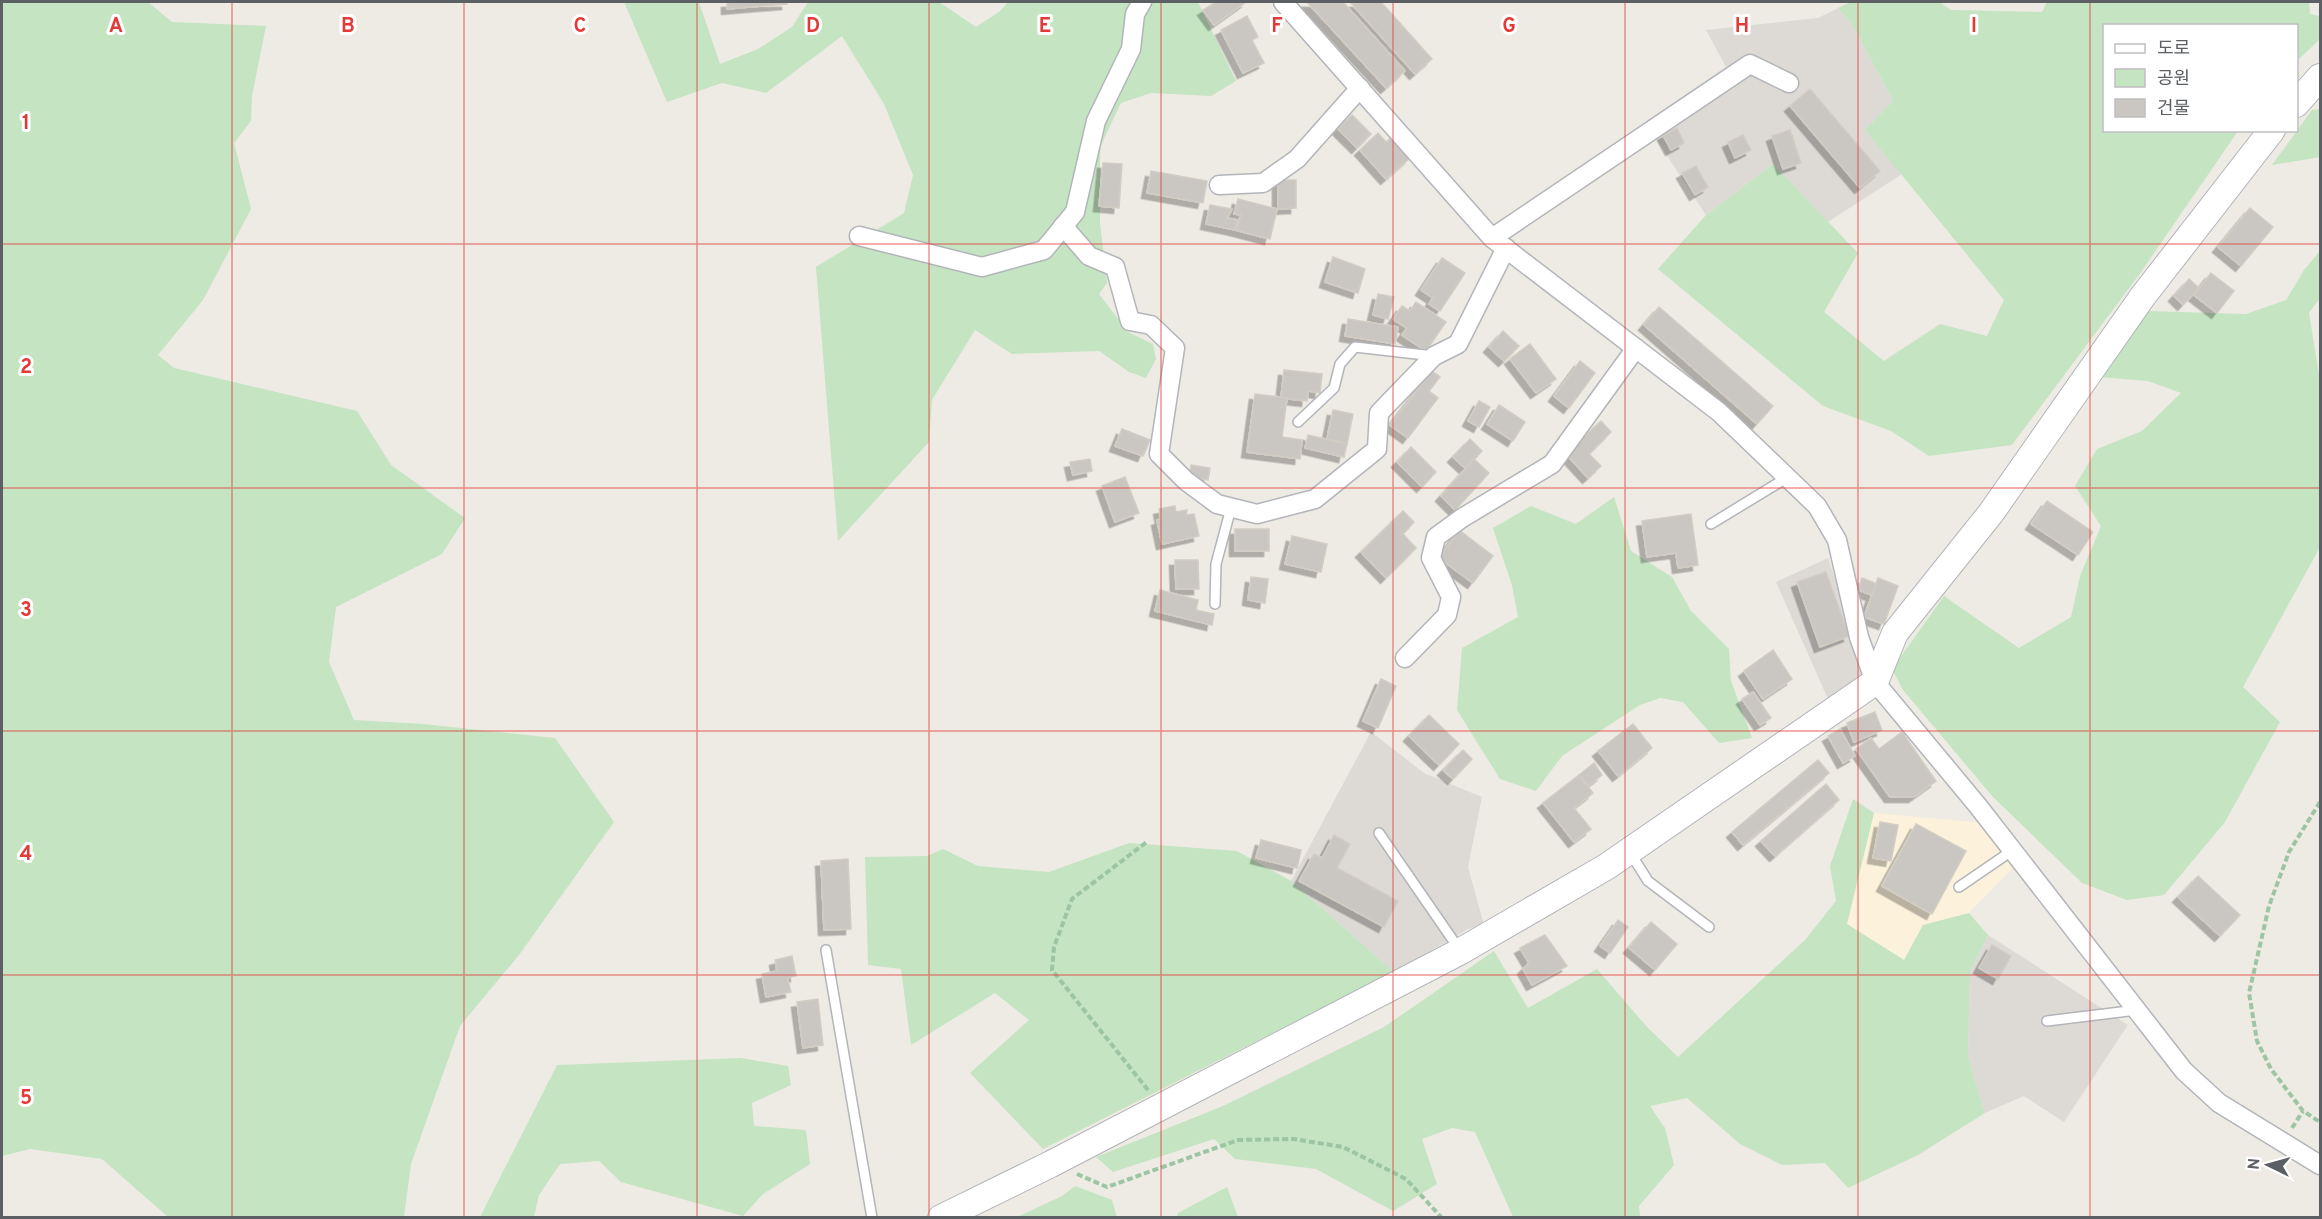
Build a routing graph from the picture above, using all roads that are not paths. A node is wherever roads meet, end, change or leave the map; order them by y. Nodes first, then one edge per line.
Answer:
1 (1142, 2) edge
2 (1283, 2) edge
3 (2320, 77) edge
4 (1790, 83) dead end
5 (1360, 88) junction
6 (2298, 102) edge
7 (2270, 132) edge
8 (1219, 185) dead end
9 (1063, 226) junction
10 (859, 236) dead end
11 (1499, 243) junction
12 (1636, 348) junction
13 (1434, 356) junction
14 (1298, 422) dead end
15 (1788, 477) junction
16 (1231, 508) junction
17 (1711, 524) dead end
18 (1215, 604) dead end
19 (1405, 658) dead end
20 (1875, 682) junction
21 (1379, 833) dead end
22 (2013, 850) junction
23 (1629, 852) junction
24 (1959, 887) dead end
25 (1709, 927) dead end
26 (826, 950) dead end
27 (1461, 951) junction
28 (2137, 1010) junction
29 (2048, 1021) dead end
30 (2320, 1165) edge
31 (872, 1218) edge
32 (941, 1218) edge

1 - 9 street
2 - 5 street
3 - 6 street
4 - 11 street
5 - 8 street
5 - 11 street
7 - 20 street
9 - 10 street
9 - 16 street
11 - 12 street
11 - 13 street
12 - 15 street
12 - 19 street
13 - 14 lane
13 - 16 street
15 - 17 lane
15 - 20 street
16 - 18 lane
20 - 22 street
20 - 23 street
21 - 27 lane
22 - 24 lane
22 - 28 street
23 - 25 lane
23 - 27 street
26 - 31 lane
27 - 32 street
28 - 29 lane
28 - 30 street

